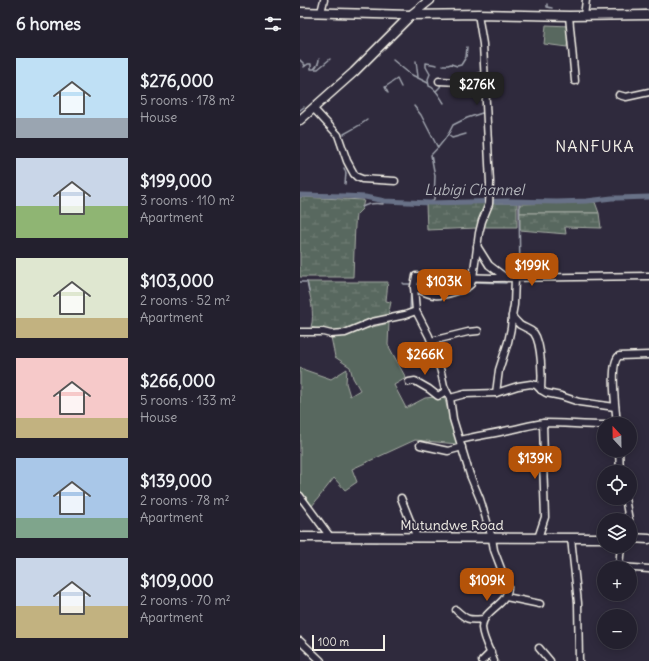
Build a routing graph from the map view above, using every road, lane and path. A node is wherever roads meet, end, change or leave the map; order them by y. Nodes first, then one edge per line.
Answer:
1 (324, 0) edge
2 (430, 0) edge
3 (586, 0) edge
4 (300, 12) edge
5 (320, 12) junction
6 (478, 14) junction
7 (411, 15) junction
8 (649, 15) edge
9 (569, 16) junction
10 (584, 16) junction
11 (484, 76) junction
12 (575, 80) dead end
13 (439, 81) dead end
14 (649, 92) edge
15 (619, 95) dead end
16 (313, 108) junction
17 (300, 120) edge
18 (395, 181) dead end
19 (477, 246) junction
20 (649, 276) edge
21 (506, 278) junction
22 (515, 278) junction
23 (472, 281) junction
24 (414, 287) junction
25 (416, 311) junction
26 (512, 316) junction
27 (478, 331) dead end
28 (300, 332) edge
29 (431, 341) junction
30 (649, 355) edge
31 (409, 382) dead end
32 (541, 390) junction
33 (446, 391) junction
34 (496, 393) junction
35 (450, 398) junction
36 (615, 407) junction
37 (616, 417) edge
38 (543, 423) junction
39 (597, 425) edge
40 (460, 440) junction
41 (420, 446) dead end
42 (462, 447) junction
43 (300, 496) edge
44 (400, 498) dead end
45 (300, 538) edge
46 (331, 538) junction
47 (417, 538) junction
48 (492, 538) junction
49 (538, 538) junction
50 (571, 538) junction
51 (597, 538) edge
52 (637, 538) edge
53 (649, 539) edge
54 (620, 553) edge
55 (649, 570) edge
56 (506, 597) junction
57 (540, 604) dead end
58 (456, 610) dead end
59 (484, 620) junction
60 (300, 641) edge
61 (539, 648) dead end
62 (491, 652) junction
63 (321, 661) edge
64 (482, 661) edge
65 (494, 661) edge
66 (550, 661) edge
67 (579, 661) edge

1 - 5 street
2 - 7 main road
3 - 10 street
4 - 5 main road
5 - 7 main road
6 - 7 main road
6 - 9 main road
6 - 11 street
7 - 16 main road
8 - 10 main road
9 - 10 main road
9 - 12 street
11 - 13 street
11 - 19 street
14 - 15 street
16 - 17 main road
16 - 18 street
19 - 21 street
19 - 23 street
20 - 22 street
21 - 22 street
21 - 23 street
22 - 26 street
23 - 24 street
23 - 24 street
24 - 25 street
25 - 28 street
25 - 29 street
26 - 32 street
26 - 34 street
27 - 29 street
29 - 33 street
30 - 36 street
31 - 33 street
32 - 34 street
32 - 36 street
33 - 35 street
34 - 35 street
35 - 40 street
36 - 37 street
38 - 39 street
38 - 40 street
38 - 49 street
40 - 42 street
41 - 42 street
42 - 48 street
43 - 46 street
44 - 47 street
45 - 46 main road, Mutundwe Road
46 - 47 main road, Mutundwe Road
47 - 48 main road, Mutundwe Road
48 - 49 main road, Mutundwe Road
48 - 56 street
49 - 50 main road, Mutundwe Road
50 - 51 main road, Mutundwe Road
50 - 67 street
52 - 53 main road
54 - 55 street
56 - 57 street
56 - 59 street
58 - 59 street
59 - 62 street
60 - 63 street
61 - 66 street
62 - 64 street
62 - 65 street

